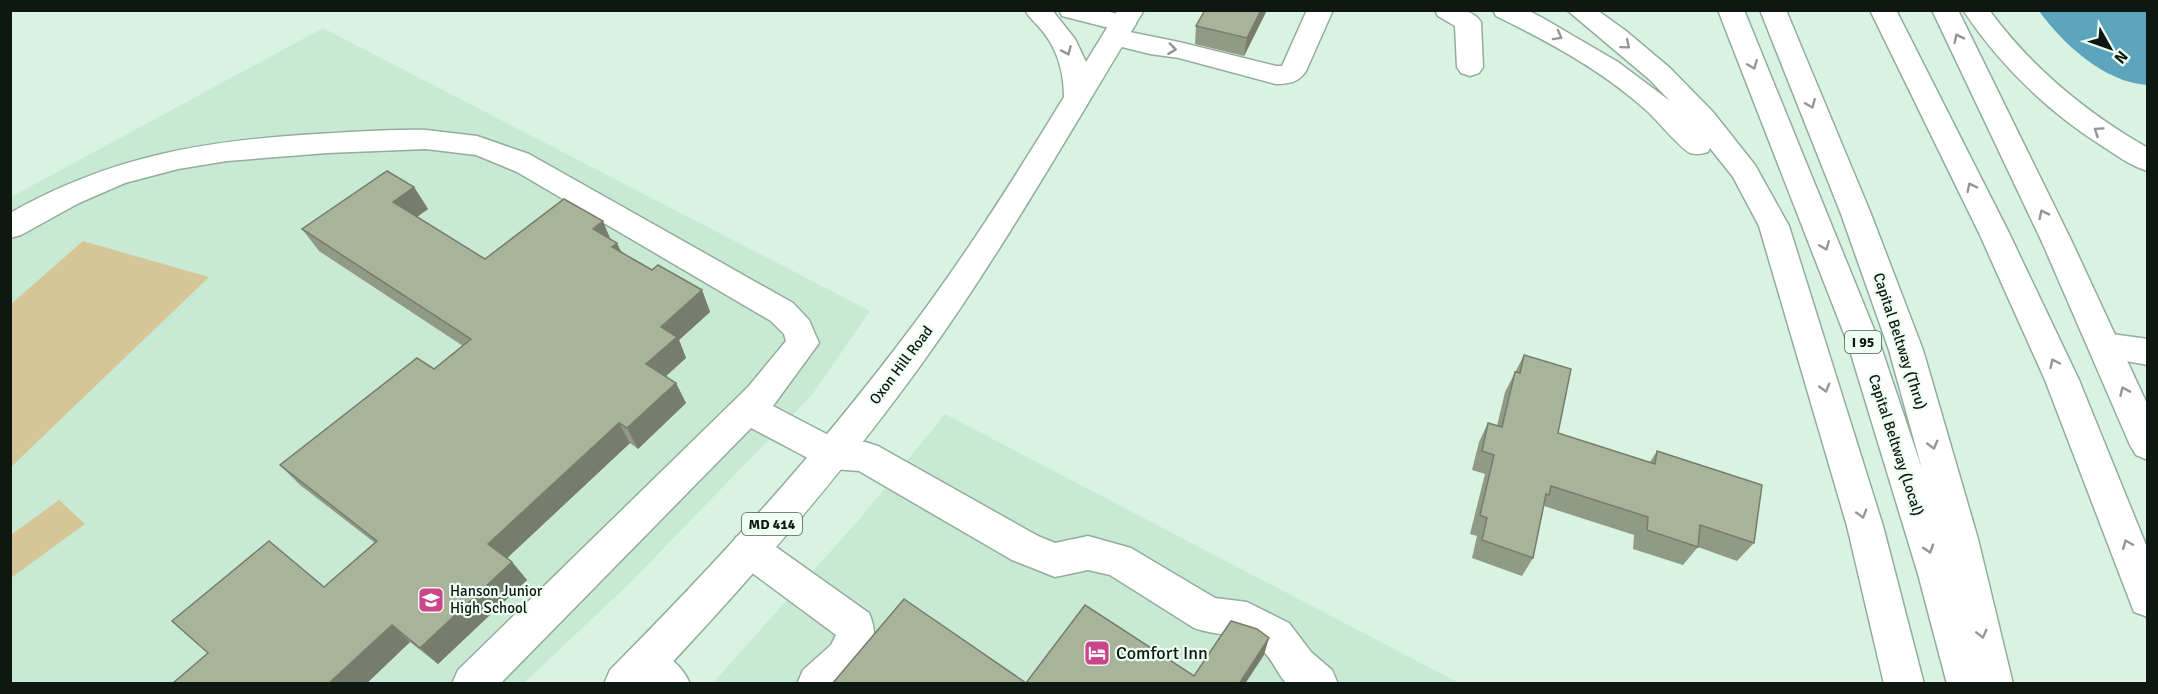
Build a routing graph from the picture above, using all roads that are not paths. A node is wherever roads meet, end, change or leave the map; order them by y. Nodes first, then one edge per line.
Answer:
1 (1037, 10) edge
2 (1071, 10) edge
3 (1320, 10) edge
4 (1447, 10) edge
5 (1505, 10) edge
6 (1579, 10) edge
7 (1731, 10) edge
8 (1773, 10) edge
9 (1884, 10) edge
10 (1945, 10) edge
11 (1975, 10) edge
12 (1123, 24) edge
13 (1470, 67) dead end
14 (1078, 100) junction
15 (2148, 161) edge
16 (10, 227) edge
17 (1808, 332) junction
18 (2104, 346) junction
19 (2148, 352) edge
20 (747, 409) junction
21 (2148, 445) edge
22 (833, 454) junction
23 (749, 549) junction
24 (2148, 599) edge
25 (646, 677) edge
26 (472, 684) edge
27 (817, 684) edge
28 (1318, 684) edge
29 (1904, 684) edge
30 (1967, 684) edge
31 (1993, 684) edge

1 -> 14 main road
2 - 12 main road
12 -> 3 main road
4 - 13 main road
5 -> 17 main road
6 -> 17 main road
7 -> 30 main road, Capital Beltway (Local) / I 95
8 -> 31 main road, Capital Beltway (Thru) / I 95
24 -> 9 main road
18 -> 10 main road
15 -> 11 main road
12 - 14 main road, Oxon Hill Road / MD 414
14 - 22 main road, Oxon Hill Road / MD 414
16 - 20 main road
17 -> 29 main road
18 - 19 main road
21 -> 18 main road
20 - 22 main road
20 - 26 main road
22 - 23 main road, Oxon Hill Road / MD 414
22 - 28 main road
23 - 25 main road, Oxon Hill Road / MD 414
23 - 27 main road

